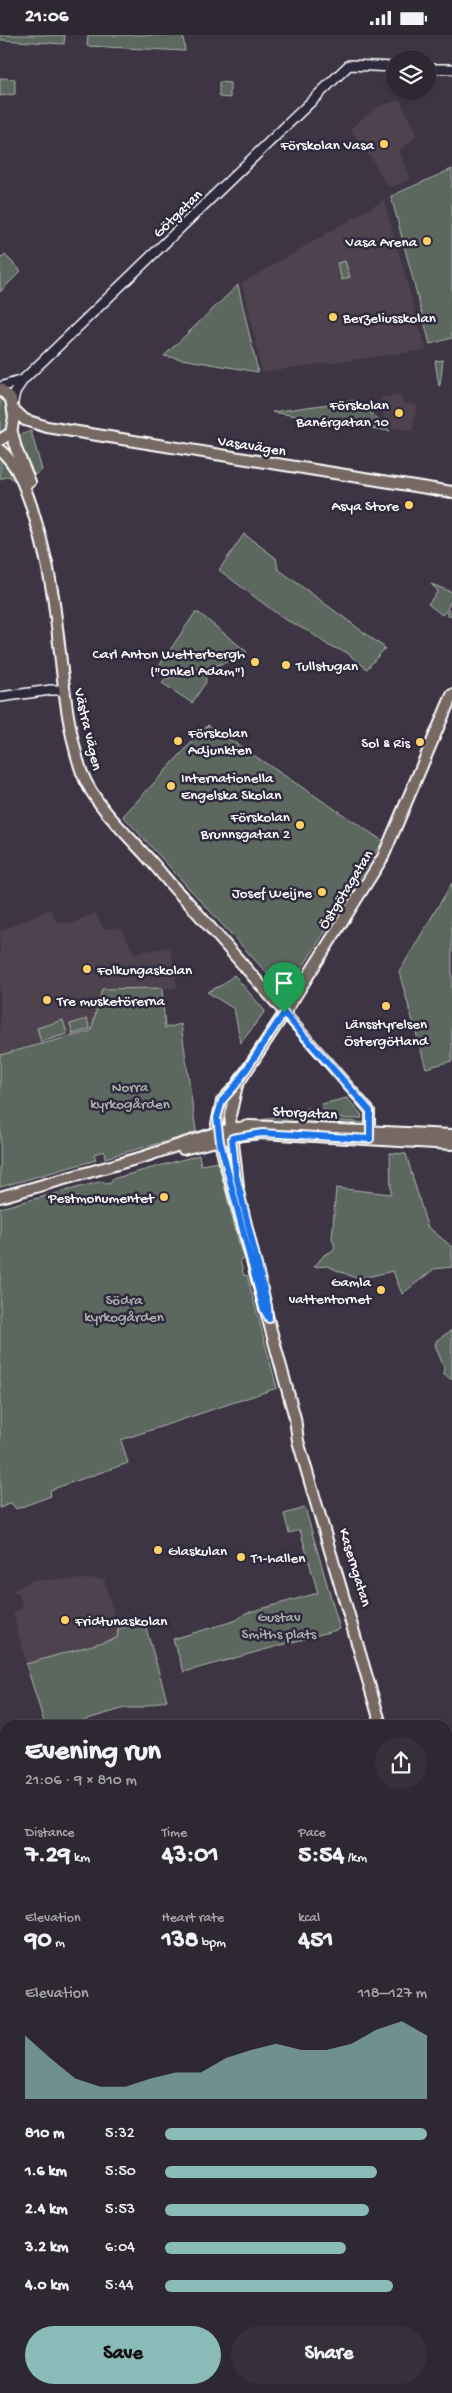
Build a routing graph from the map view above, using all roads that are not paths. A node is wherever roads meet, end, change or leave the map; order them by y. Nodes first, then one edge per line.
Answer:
1 (386, 67) edge
2 (436, 69) edge
3 (452, 69) edge
4 (23, 380) junction
5 (0, 388) edge
6 (13, 406) junction
7 (47, 427) junction
8 (12, 431) junction
9 (0, 440) edge
10 (0, 450) edge
11 (452, 492) edge
12 (57, 625) junction
13 (65, 690) junction
14 (452, 695) edge
15 (0, 697) edge
16 (284, 1013) junction
17 (236, 1085) junction
18 (225, 1135) junction
19 (370, 1135) junction
20 (452, 1135) edge
21 (452, 1144) edge
22 (0, 1197) edge
23 (269, 1319) junction
24 (295, 1418) junction
25 (380, 1720) edge
26 (386, 1720) edge

1 - 4 street, Götgatan
2 - 3 street
4 - 5 street, Götgatan
4 - 6 street, Götgatan
5 - 6 main road, Vasavägen
6 - 7 main road, Vasavägen
6 - 8 main road, Västra vägen
7 - 8 main road, Vasavägen
7 - 11 main road, Vasavägen
8 - 9 main road
8 - 12 main road, Västra vägen
10 - 12 main road, Västra vägen
12 - 13 main road, Västra vägen
13 - 15 street
13 - 16 main road, Västra vägen
14 - 16 main road, Östgötagatan
16 - 17 main road, Östgötagatan
16 - 19 street, Västra vägen
17 - 18 main road, Östgötagatan
17 - 18 main road, Östgötagatan
18 - 19 main road, Storgatan
18 - 22 main road, Storgatan
18 - 23 main road, Kaserngatan
18 - 23 main road, Kaserngatan
19 - 20 main road, Storgatan
19 - 21 main road, Storgatan
23 - 24 main road, Kaserngatan
24 - 25 main road, Kaserngatan
24 - 26 main road, Kaserngatan

